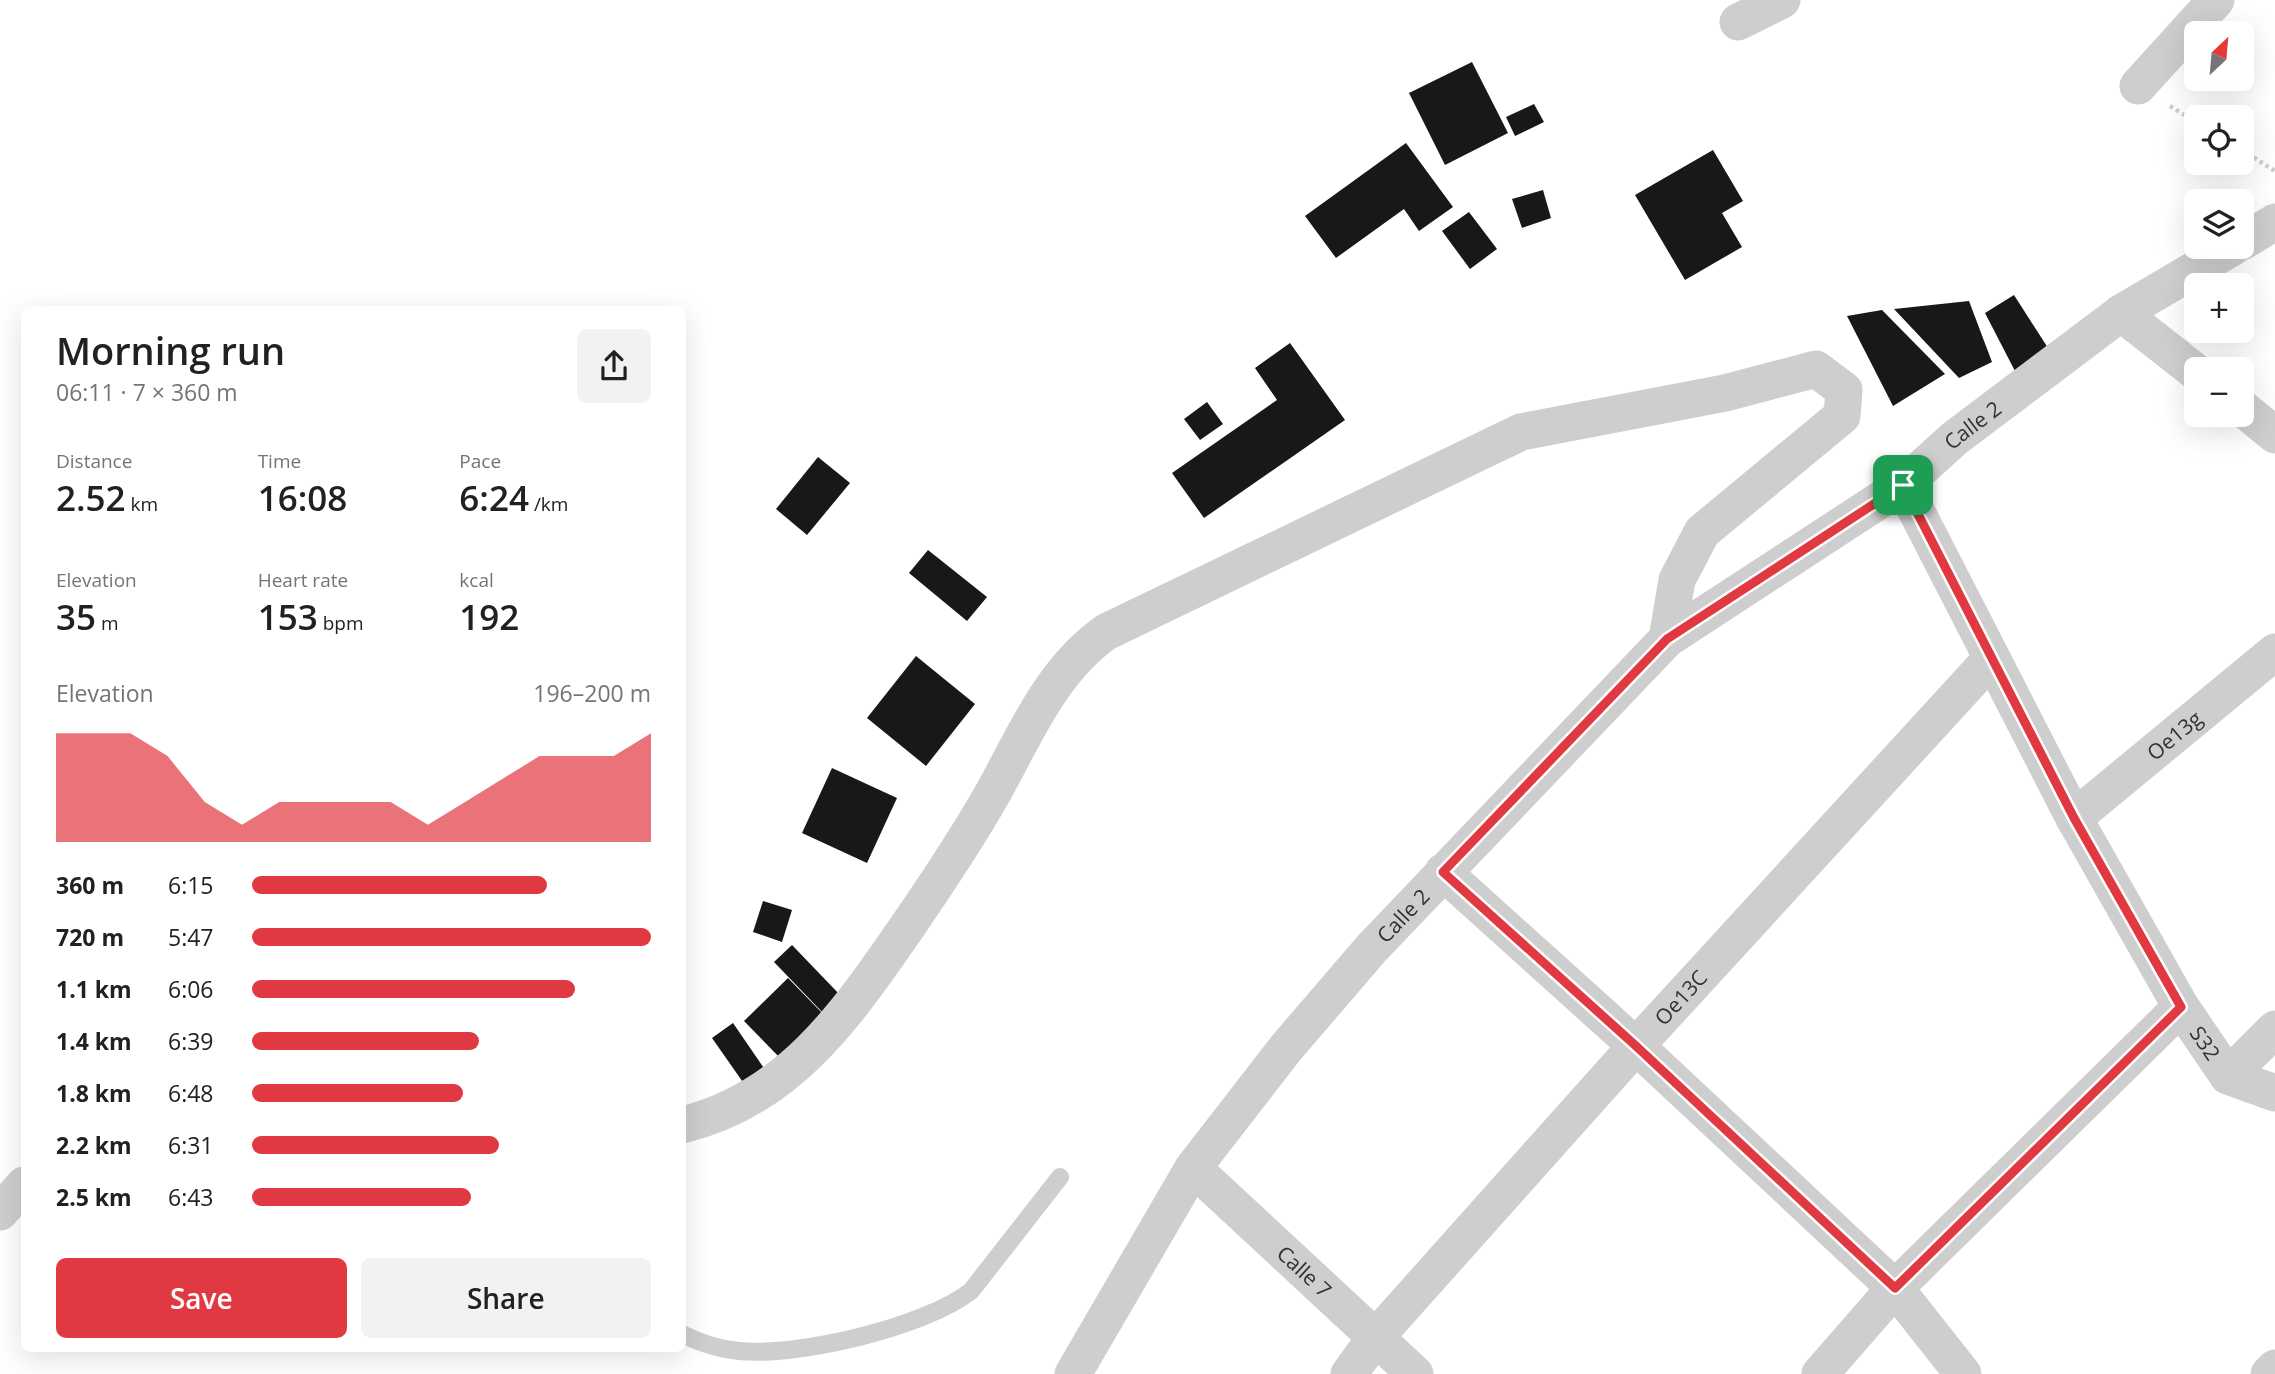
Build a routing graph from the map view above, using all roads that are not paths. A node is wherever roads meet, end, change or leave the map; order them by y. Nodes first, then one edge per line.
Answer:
1 (1782, 0) edge
2 (2216, 0) edge
3 (1738, 22) dead end
4 (2138, 86) dead end
5 (2275, 222) edge
6 (2254, 235) edge
7 (2213, 259) edge
8 (2121, 313) junction
9 (2184, 363) edge
10 (2254, 418) edge
11 (2275, 435) edge
12 (1903, 485) junction
13 (1667, 639) junction
14 (2275, 652) edge
15 (1991, 659) junction
16 (2074, 818) junction
17 (1443, 872) junction
18 (2181, 1007) junction
19 (2275, 1029) edge
20 (1636, 1046) junction
21 (2228, 1076) junction
22 (2275, 1093) edge
23 (686, 1124) edge
24 (1193, 1168) junction
25 (1060, 1177) dead end
26 (21, 1188) edge
27 (0, 1212) edge
28 (1895, 1288) junction
29 (686, 1336) edge
30 (1375, 1338) junction
31 (2275, 1368) edge
32 (1073, 1374) edge
33 (1349, 1374) edge
34 (1415, 1374) edge
35 (1820, 1374) edge
36 (1963, 1374) edge
37 (2269, 1374) edge

1 - 3 street
2 - 4 street
5 - 6 street
7 - 8 street, Calle 2
8 - 9 street
8 - 12 street, Calle 2
10 - 11 street
12 - 13 street, Calle 2
12 - 15 street, S32
13 - 17 street, Calle 2
13 - 23 street
14 - 16 street, Oe13g
15 - 16 street, S32
15 - 20 street, Oe13C
16 - 18 street, S32
17 - 20 street
17 - 24 street, Calle 2
18 - 21 street, S32
18 - 28 street
19 - 21 street
20 - 28 street
20 - 30 street, Oe13C
21 - 22 street, S32
24 - 30 street, Calle 7
24 - 32 street, Calle 2
25 - 29 lane
26 - 27 street
28 - 35 street
28 - 36 street
30 - 33 street, Oe13C
30 - 34 street, Calle 7
31 - 37 street

